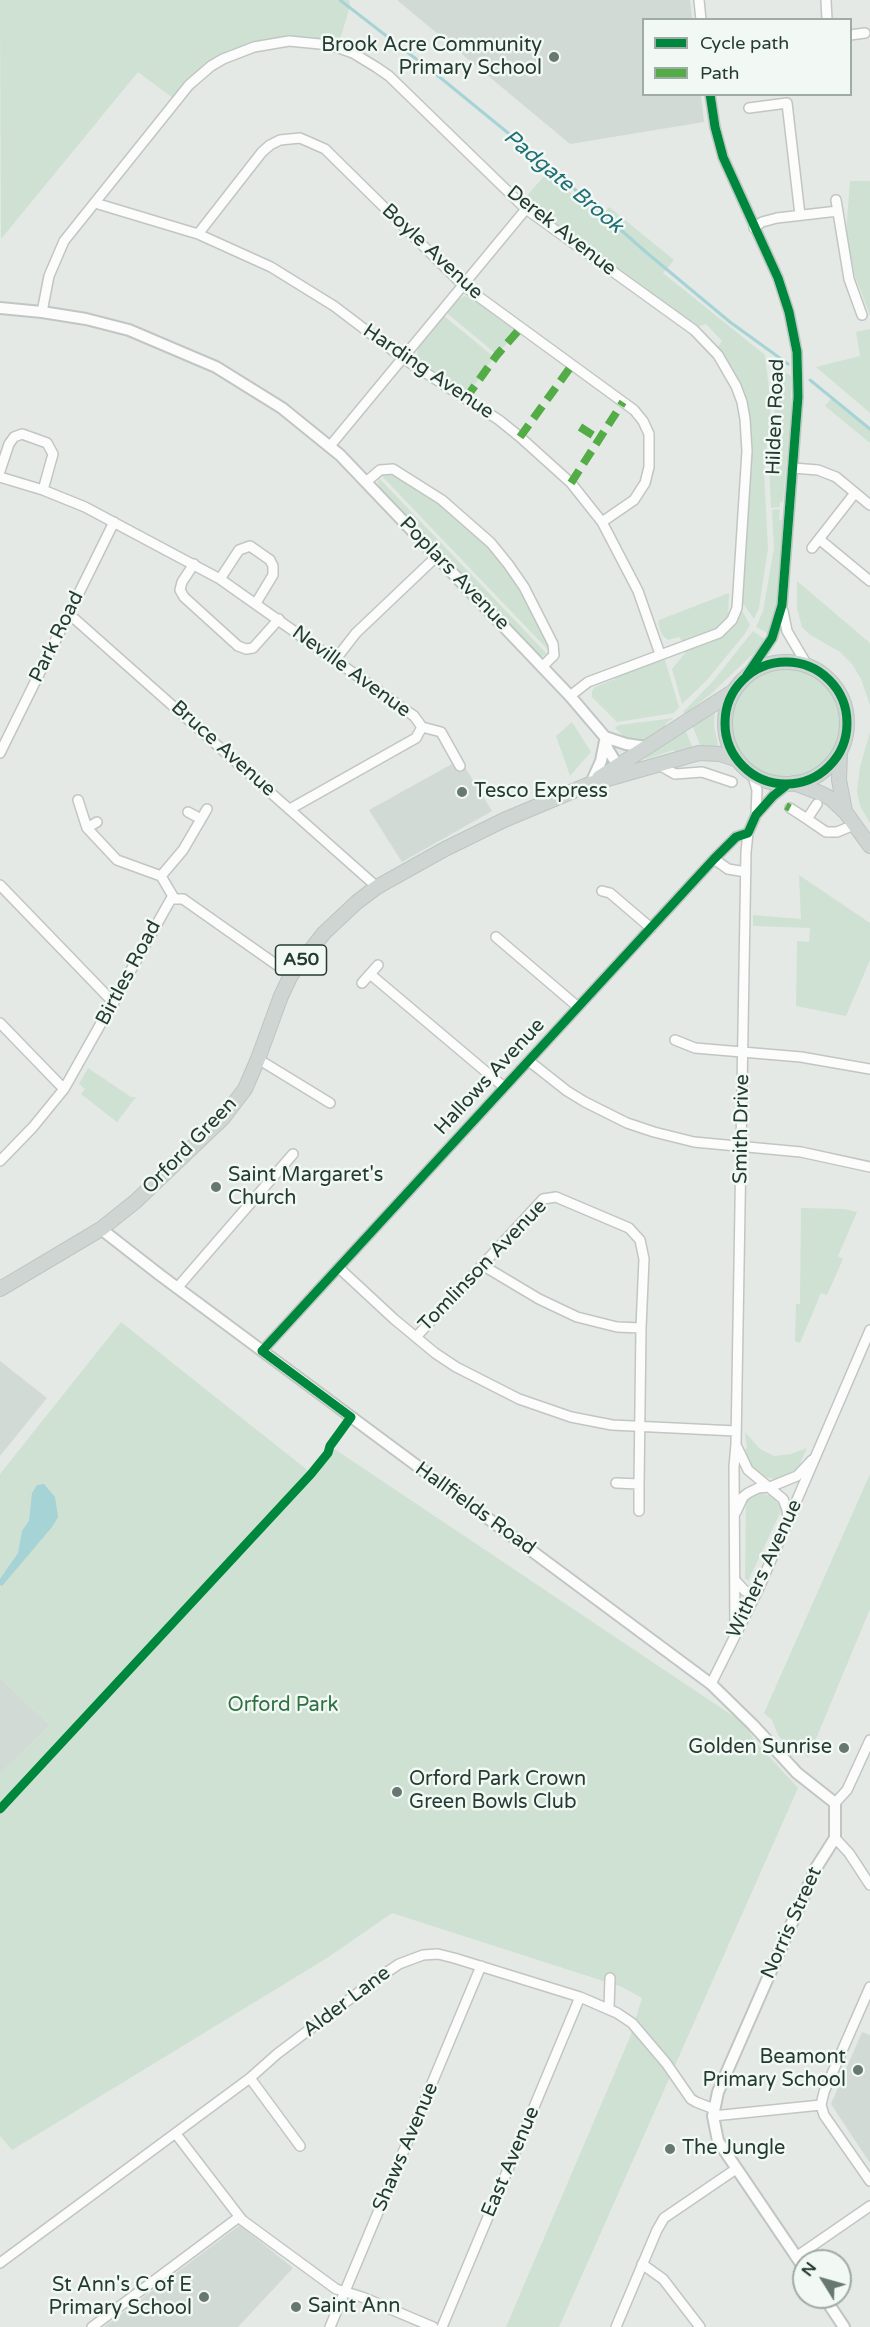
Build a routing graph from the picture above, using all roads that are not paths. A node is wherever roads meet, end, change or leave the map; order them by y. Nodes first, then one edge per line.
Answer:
1 (699, 0) edge
2 (826, 0) edge
3 (701, 18) edge
4 (827, 18) edge
5 (865, 33) dead end
6 (852, 35) edge
7 (710, 96) edge
8 (749, 108) dead end
9 (836, 200) dead end
10 (95, 203) junction
11 (526, 209) junction
12 (838, 210) junction
13 (800, 215) junction
14 (754, 228) junction
15 (198, 234) junction
16 (464, 286) junction
17 (0, 308) edge
18 (42, 312) junction
19 (862, 315) dead end
20 (404, 359) junction
21 (330, 446) junction
22 (793, 468) junction
23 (0, 471) edge
24 (0, 477) edge
25 (366, 482) junction
26 (43, 490) junction
27 (855, 493) junction
28 (870, 505) edge
29 (114, 522) junction
30 (602, 522) junction
31 (819, 539) junction
32 (812, 548) dead end
33 (437, 556) junction
34 (194, 564) junction
35 (220, 579) junction
36 (870, 581) edge
37 (256, 603) junction
38 (782, 605) junction
39 (68, 613) junction
40 (279, 619) junction
41 (660, 654) junction
42 (335, 660) junction
43 (807, 665) junction
44 (542, 667) junction
45 (747, 675) junction
46 (734, 691) junction
47 (570, 696) junction
48 (422, 727) junction
49 (605, 739) junction
50 (646, 747) junction
51 (841, 750) junction
52 (0, 753) edge
53 (738, 760) junction
54 (618, 765) junction
55 (659, 765) junction
56 (460, 766) dead end
57 (634, 772) junction
58 (752, 773) junction
59 (732, 782) dead end
60 (590, 784) junction
61 (791, 784) junction
62 (78, 800) dead end
63 (817, 804) dead end
64 (789, 808) dead end
65 (207, 809) dead end
66 (290, 809) junction
67 (188, 812) dead end
68 (756, 815) junction
69 (201, 819) junction
70 (807, 819) junction
71 (850, 819) junction
72 (97, 822) dead end
73 (87, 828) junction
74 (748, 833) junction
75 (870, 846) edge
76 (714, 859) junction
77 (746, 872) junction
78 (161, 876) junction
79 (0, 885) edge
80 (378, 887) junction
81 (602, 891) dead end
82 (174, 898) junction
83 (651, 928) junction
84 (496, 937) dead end
85 (378, 965) dead end
86 (370, 974) junction
87 (291, 975) junction
88 (362, 983) dead end
89 (114, 1003) junction
90 (578, 1007) junction
91 (0, 1023) edge
92 (675, 1041) dead end
93 (743, 1053) junction
94 (258, 1059) junction
95 (529, 1061) junction
96 (870, 1069) edge
97 (504, 1087) junction
98 (64, 1089) junction
99 (330, 1103) dead end
100 (742, 1148) junction
101 (294, 1154) dead end
102 (0, 1161) edge
103 (870, 1167) edge
104 (101, 1229) junction
105 (482, 1265) junction
106 (339, 1268) junction
107 (177, 1288) junction
108 (0, 1289) edge
109 (641, 1328) junction
110 (870, 1330) edge
111 (416, 1337) junction
112 (262, 1351) junction
113 (640, 1426) junction
114 (736, 1431) junction
115 (736, 1445) junction
116 (817, 1453) junction
117 (616, 1483) dead end
118 (639, 1484) junction
119 (769, 1487) junction
120 (639, 1511) dead end
121 (736, 1514) junction
122 (787, 1523) junction
123 (735, 1578) junction
124 (759, 1588) junction
125 (735, 1635) junction
126 (711, 1684) junction
127 (869, 1747) edge
128 (835, 1803) junction
129 (835, 1838) junction
130 (870, 1885) edge
131 (481, 1966) junction
132 (610, 1978) dead end
133 (870, 1987) edge
134 (580, 1997) junction
135 (609, 2008) junction
136 (250, 2078) junction
137 (821, 2105) junction
138 (713, 2113) junction
139 (176, 2134) junction
140 (300, 2146) dead end
141 (736, 2169) junction
142 (870, 2181) edge
143 (870, 2206) edge
144 (239, 2217) junction
145 (808, 2249) edge
146 (792, 2251) edge
147 (0, 2263) edge
148 (642, 2264) junction
149 (345, 2292) junction
150 (832, 2309) edge
151 (92, 2327) edge
152 (330, 2327) edge
153 (433, 2327) edge
154 (442, 2327) edge
155 (616, 2327) edge
156 (700, 2327) edge
157 (844, 2327) edge

1 - 3 street
2 - 4 street
5 - 6 street
7 - 14 street, Hilden Road
8 - 13 street
9 - 12 street
10 - 11 street, Derek Avenue
10 - 15 street, Harding Avenue
10 - 18 street, Derek Avenue
11 - 16 street
11 - 41 street, Derek Avenue
12 - 13 street
12 - 19 street
13 - 14 street
14 - 22 street, Hilden Road
15 - 16 street, Boyle Avenue
15 - 20 street, Harding Avenue
16 - 20 street
16 - 30 street, Boyle Avenue
17 - 18 street, Poplars Avenue
18 - 21 street, Poplars Avenue
20 - 21 street
20 - 30 street, Harding Avenue
21 - 25 street, Poplars Avenue
22 - 27 street
22 - 38 street, Hilden Road
23 - 26 street
24 - 26 street, Neville Avenue
25 - 33 street, Poplars Avenue
25 - 44 street, Poplars Avenue
26 - 29 street, Neville Avenue
27 - 28 street
27 - 31 street
29 - 34 street, Neville Avenue
29 - 39 street, Park Road
30 - 41 street, Harding Avenue
31 - 32 street
31 - 36 street
33 - 42 street
33 - 44 street, Poplars Avenue
34 - 35 street, Neville Avenue
34 - 40 street, Neville Avenue
35 - 37 street, Neville Avenue
35 - 37 street
37 - 40 street, Neville Avenue
38 - 43 street, Hilden Road
38 - 45 street, Hilden Road
39 - 52 street, Park Road
39 - 66 street, Bruce Avenue
40 - 42 street, Neville Avenue
41 - 47 street, Derek Avenue
42 - 48 street, Neville Avenue
43 - 45 main road, A50
43 - 51 main road, A50
44 - 47 street, Poplars Avenue
45 - 46 main road, A50
46 - 50 main road, Orford Green / A50
46 - 53 main road, A50
47 - 49 street, Poplars Avenue
48 - 56 street, Neville Avenue
48 - 66 street, Neville Avenue
49 - 50 street
49 - 54 street, Poplars Avenue
49 - 60 street
50 - 54 main road, Orford Green / A50
51 - 61 main road
51 - 71 main road, A50
53 - 55 main road, Orford Green / A50
53 - 58 main road, A50
54 - 57 street
54 - 60 main road, Orford Green / A50
55 - 57 main road, Orford Green / A50
55 - 59 street, Orford Green
57 - 60 main road, Orford Green / A50
58 - 61 main road, A50
58 - 68 street, Smith Drive
60 - 80 main road, Orford Green / A50
61 - 68 street, Smith Drive
61 - 71 main road, A50
62 - 73 street
63 - 70 street
64 - 70 street
65 - 69 street
66 - 80 street, Bruce Avenue
67 - 69 street
68 - 74 street, Smith Drive
69 - 78 street
70 - 71 street
71 - 75 main road, A50
72 - 73 street
73 - 78 street
74 - 76 street, Hallows Avenue
74 - 77 street, Smith Drive
76 - 77 street
76 - 83 street, Hallows Avenue
77 - 93 street, Smith Drive
78 - 82 street
79 - 89 street
80 - 87 main road, Orford Green / A50
81 - 83 street
82 - 87 street
82 - 89 street, Birtles Road
83 - 90 street, Hallows Avenue
84 - 90 street
85 - 86 street
86 - 88 street
86 - 97 street
87 - 94 main road, Orford Green / A50
89 - 98 street, Birtles Road
90 - 95 street, Hallows Avenue
91 - 98 street
92 - 93 street
93 - 96 street
93 - 100 street, Smith Drive
94 - 99 street
94 - 104 main road, Orford Green / A50
95 - 97 street, Hallows Avenue
95 - 100 street
97 - 106 street, Hallows Avenue
98 - 102 street, Birtles Road
100 - 103 street
100 - 114 street, Smith Drive
101 - 107 street
104 - 107 street, Hallfields Road
104 - 108 main road, Orford Green / A50
105 - 109 street
105 - 109 street, Tomlinson Avenue
105 - 111 street, Tomlinson Avenue
106 - 111 street
106 - 112 street, Hallows Avenue
107 - 112 street, Hallfields Road
109 - 113 street, Tomlinson Avenue
110 - 116 street, Withers Avenue
111 - 113 street
112 - 126 street, Hallfields Road
113 - 114 street
113 - 118 street, Tomlinson Avenue
114 - 115 street, Smith Drive
115 - 119 street, Smith Drive
115 - 121 street, Smith Drive
116 - 119 street, Withers Avenue
116 - 122 street, Withers Avenue
117 - 118 street
118 - 120 street, Tomlinson Avenue
119 - 121 street, Withers Avenue
119 - 122 street, Smith Drive
121 - 123 street, Smith Drive
122 - 124 street, Withers Avenue
123 - 124 street
123 - 125 street, Smith Drive
124 - 125 street, Withers Avenue
125 - 126 street, Withers Avenue
126 - 128 street, Hallfields Road
127 - 128 street
128 - 129 street
129 - 130 street
129 - 138 street, Norris Street
131 - 134 street, Alder Lane
131 - 136 street, Alder Lane
131 - 149 street, Shaws Avenue
132 - 135 street
133 - 137 street
134 - 135 street, Alder Lane
134 - 154 street, East Avenue
135 - 138 street, Alder Lane
136 - 139 street, Alder Lane
136 - 140 street
137 - 138 street
137 - 142 street
138 - 141 street
139 - 144 street
139 - 147 street, Alder Lane
141 - 146 street
141 - 148 street
143 - 145 street
144 - 149 street
144 - 151 street
148 - 155 street
148 - 156 street
149 - 152 street, Shaws Avenue
149 - 153 street
150 - 157 street

